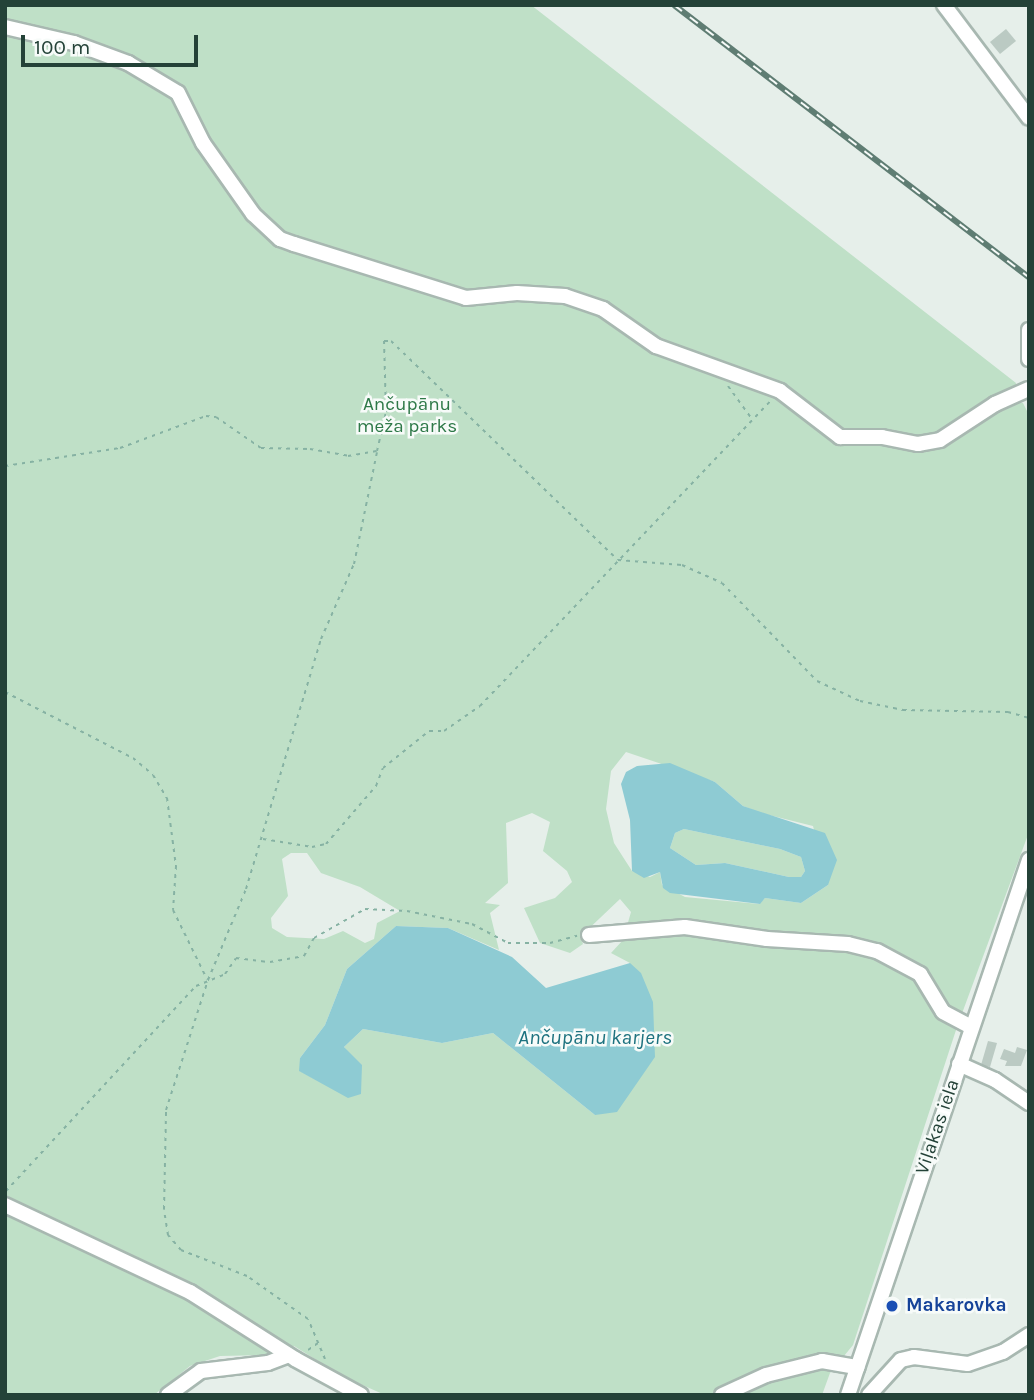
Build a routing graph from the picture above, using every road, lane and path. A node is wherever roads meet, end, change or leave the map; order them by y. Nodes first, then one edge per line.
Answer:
1 (944, 5) edge
2 (5, 27) edge
3 (1029, 118) edge
4 (1029, 330) edge
5 (1029, 359) edge
6 (718, 365) junction
7 (1029, 389) edge
8 (780, 391) junction
9 (752, 419) junction
10 (377, 451) junction
11 (5, 466) edge
12 (618, 560) junction
13 (5, 692) edge
14 (1029, 718) edge
15 (262, 838) junction
16 (1029, 860) edge
17 (589, 935) joint
18 (208, 979) junction
19 (971, 1027) junction
20 (959, 1064) junction
21 (1029, 1103) edge
22 (5, 1192) edge
23 (5, 1205) edge
24 (1029, 1335) edge
25 (289, 1355) junction
26 (327, 1362) dead end
27 (857, 1367) junction
28 (853, 1394) edge
29 (168, 1395) edge
30 (360, 1395) edge
31 (722, 1395) edge
32 (869, 1395) edge

1 - 3 street
2 - 6 street
4 - 5 street
6 - 8 street
6 - 9 path
7 - 8 street
8 - 9 path
9 - 12 path
10 - 11 path
10 - 12 path
10 - 15 path
12 - 14 path
12 - 15 path
13 - 18 path
15 - 18 path
16 - 19 street, Viļakas iela
17 - 18 path
17 - 19 street
18 - 22 path
18 - 26 path
19 - 20 street, Viļakas iela
20 - 21 street
20 - 27 street, Viļakas iela
23 - 25 street
24 - 32 street
25 - 29 street
25 - 30 street
27 - 28 street, Viļakas iela
27 - 31 street

